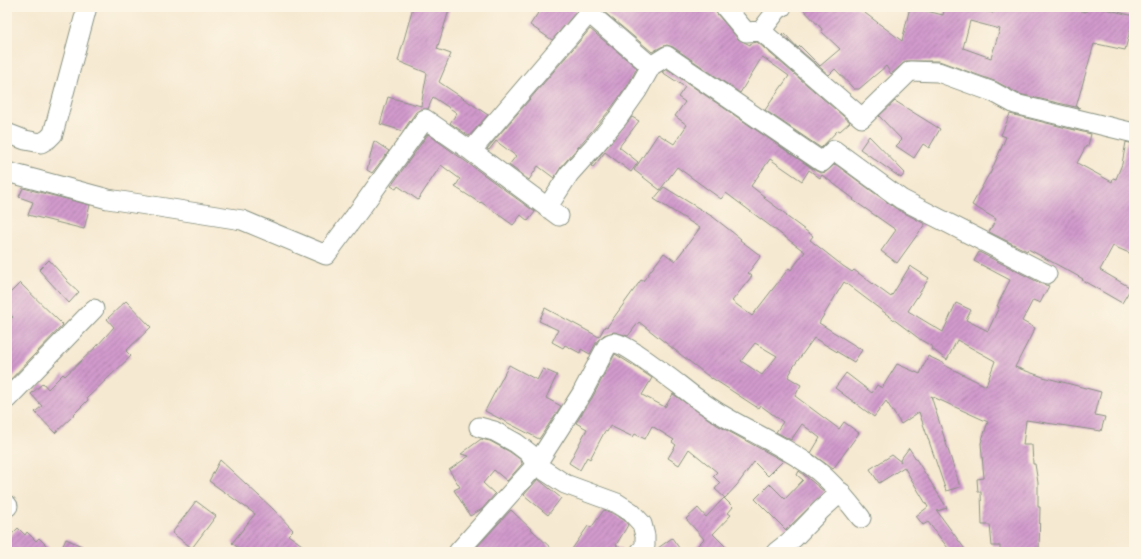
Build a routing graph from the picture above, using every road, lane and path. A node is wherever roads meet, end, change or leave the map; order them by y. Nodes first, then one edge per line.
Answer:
1 (87, 7) edge
2 (725, 7) edge
3 (782, 7) edge
4 (591, 10) edge
5 (761, 31) junction
6 (651, 66) junction
7 (7, 133) edge
8 (1134, 134) edge
9 (471, 151) junction
10 (7, 172) edge
11 (1047, 274) dead end
12 (94, 309) dead end
13 (7, 399) edge
14 (479, 427) dead end
15 (536, 464) junction
16 (841, 492) junction
17 (861, 518) dead end
18 (458, 552) edge
19 (629, 552) edge
20 (634, 552) edge
21 (640, 552) edge
22 (776, 552) edge

1 - 7 street
2 - 5 street
3 - 5 street
4 - 6 street
4 - 9 street
5 - 8 street
6 - 9 street
6 - 11 street
9 - 10 street
12 - 13 street
14 - 15 street
15 - 16 street
15 - 18 street
15 - 21 street
16 - 17 street
16 - 22 street
19 - 20 street

